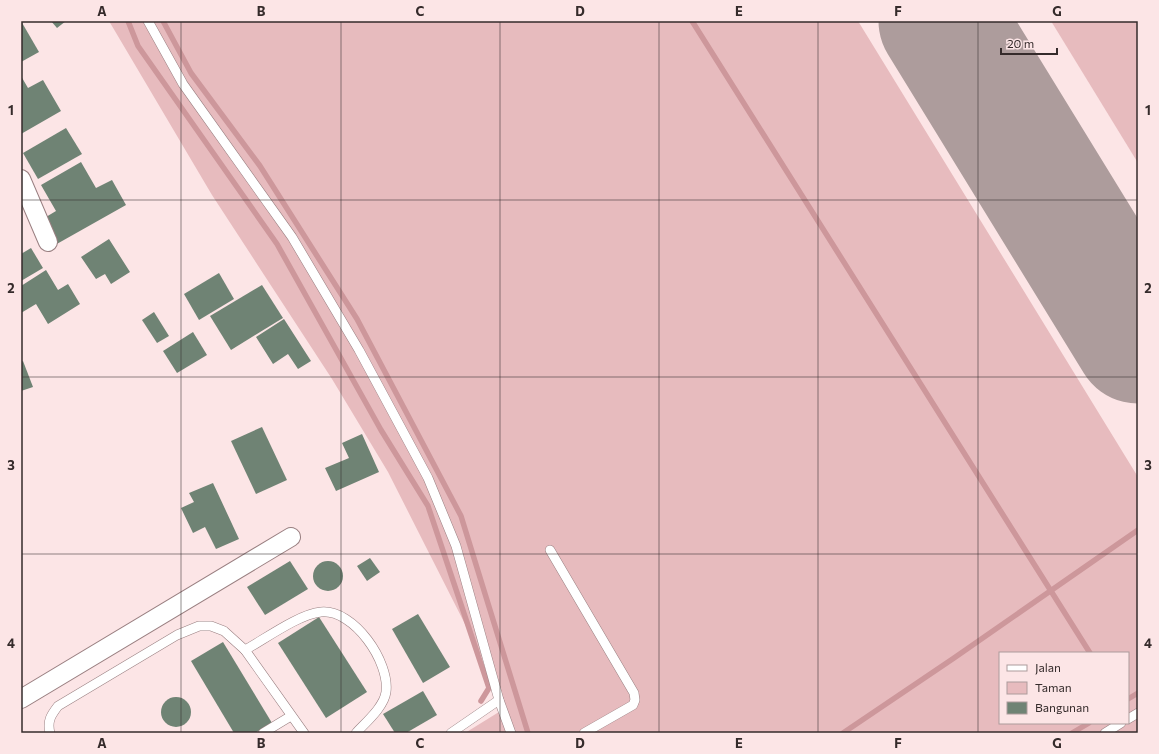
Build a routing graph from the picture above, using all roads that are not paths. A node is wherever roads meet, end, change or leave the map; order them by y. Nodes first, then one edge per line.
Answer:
1 (148, 21) edge
2 (21, 178) edge
3 (48, 242) dead end
4 (290, 537) dead end
5 (550, 550) dead end
6 (245, 650) junction
7 (21, 699) edge
8 (499, 700) junction
9 (1138, 712) edge
10 (291, 716) junction
11 (1129, 718) edge
12 (1119, 724) edge
13 (50, 733) edge
14 (262, 733) edge
15 (304, 733) edge
16 (356, 733) edge
17 (451, 733) edge
18 (511, 733) edge
19 (584, 733) edge
20 (1105, 733) edge

1 - 8 lane
2 - 3 street
4 - 7 street
5 - 19 lane
6 - 10 lane
6 - 13 lane
6 - 16 lane
8 - 17 lane
8 - 18 lane
9 - 11 lane
10 - 14 lane
10 - 15 lane
12 - 20 lane

